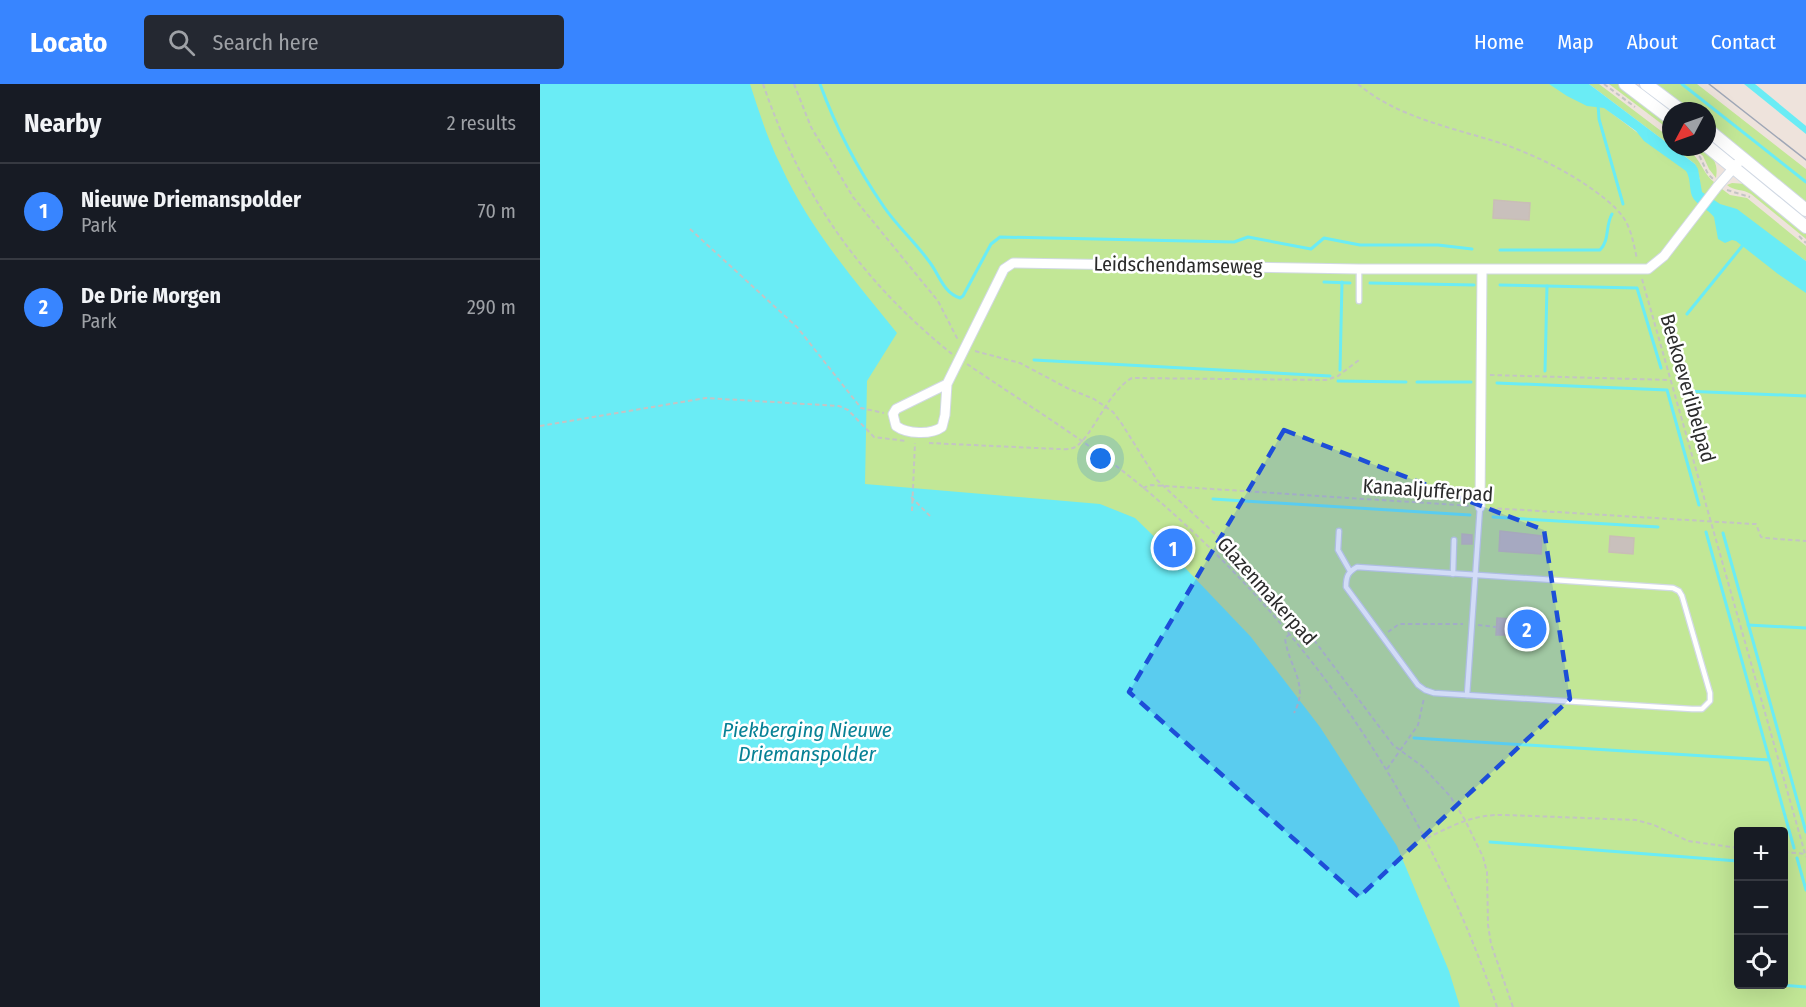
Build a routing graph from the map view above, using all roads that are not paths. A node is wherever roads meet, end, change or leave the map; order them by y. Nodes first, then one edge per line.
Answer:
1 (1625, 84) edge
2 (1646, 84) edge
3 (1670, 102) edge
4 (1662, 112) edge
5 (1716, 136) edge
6 (1716, 153) edge
7 (1743, 157) junction
8 (1734, 168) junction
9 (1806, 210) edge
10 (1802, 231) edge
11 (1359, 269) junction
12 (1482, 270) junction
13 (1359, 301) dead end
14 (947, 384) junction
15 (1480, 507) joint
16 (1339, 531) dead end
17 (1454, 540) dead end
18 (1350, 571) junction
19 (1453, 574) junction
20 (1475, 575) junction
21 (1467, 695) junction

1 - 4 main road
2 - 3 main road
5 - 7 main road
6 - 8 main road
7 - 8 street
7 - 9 main road
8 - 10 main road
8 - 12 street, Leidschendamseweg
11 - 12 street, Leidschendamseweg
11 - 13 lane
11 - 14 street, Leidschendamseweg
12 - 15 street
14 - 14 street, Leidschendamseweg
15 - 20 lane
16 - 18 lane
17 - 19 lane
18 - 19 lane
18 - 21 lane
19 - 20 lane
20 - 21 lane
20 - 21 lane

